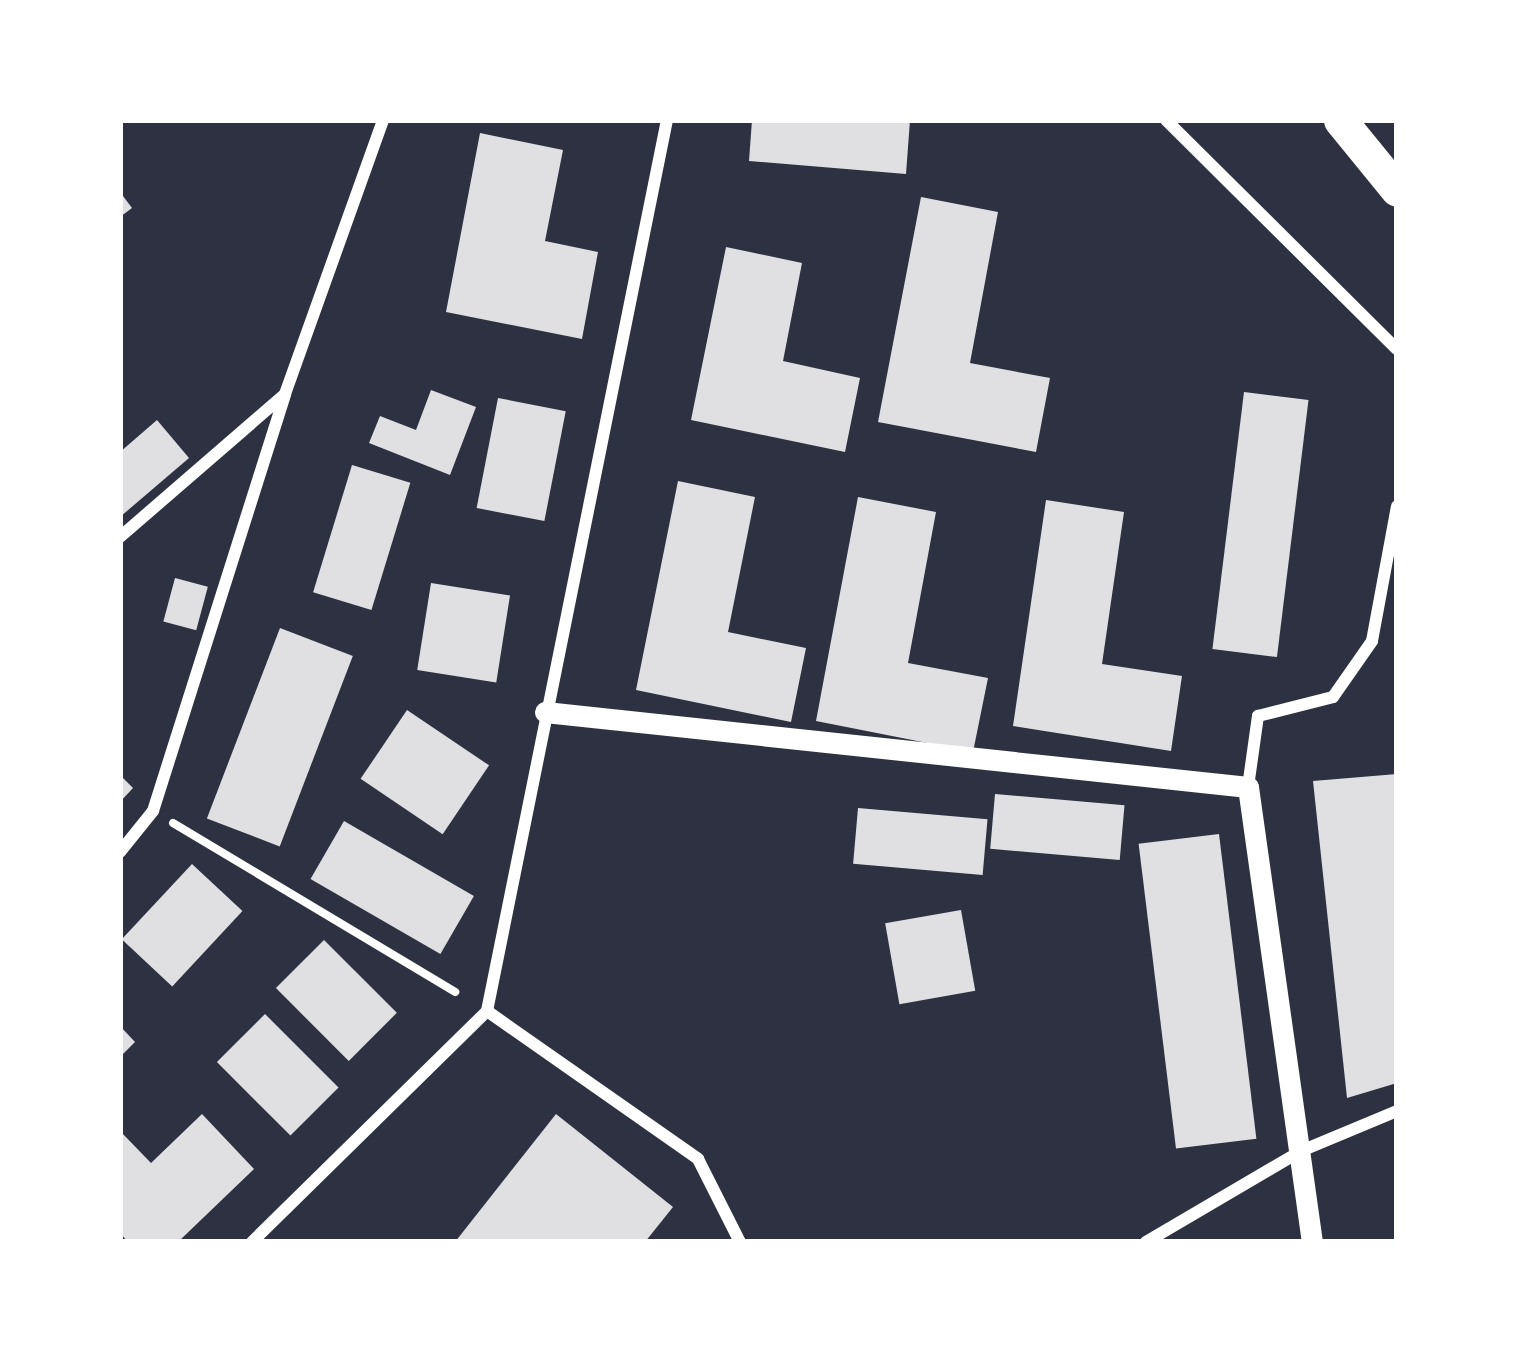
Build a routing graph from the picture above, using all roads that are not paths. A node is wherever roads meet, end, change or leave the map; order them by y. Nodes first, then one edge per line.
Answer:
1 (383, 120) edge
2 (668, 120) edge
3 (1166, 120) edge
4 (1340, 120) edge
5 (1397, 190) edge
6 (1397, 349) edge
7 (285, 394) junction
8 (1397, 506) edge
9 (120, 536) edge
10 (545, 712) junction
11 (1248, 787) junction
12 (120, 852) edge
13 (488, 1011) junction
14 (1397, 1111) edge
15 (1301, 1151) junction
16 (252, 1242) edge
17 (740, 1242) edge
18 (1146, 1242) edge
19 (1312, 1242) edge

1 - 7 street
2 - 10 street
3 - 6 street
4 - 5 highway
7 - 9 street
7 - 12 street
8 - 11 street
10 - 11 street
10 - 13 street
11 - 15 street
13 - 16 street
13 - 17 street
14 - 15 street
15 - 18 street
15 - 19 street

